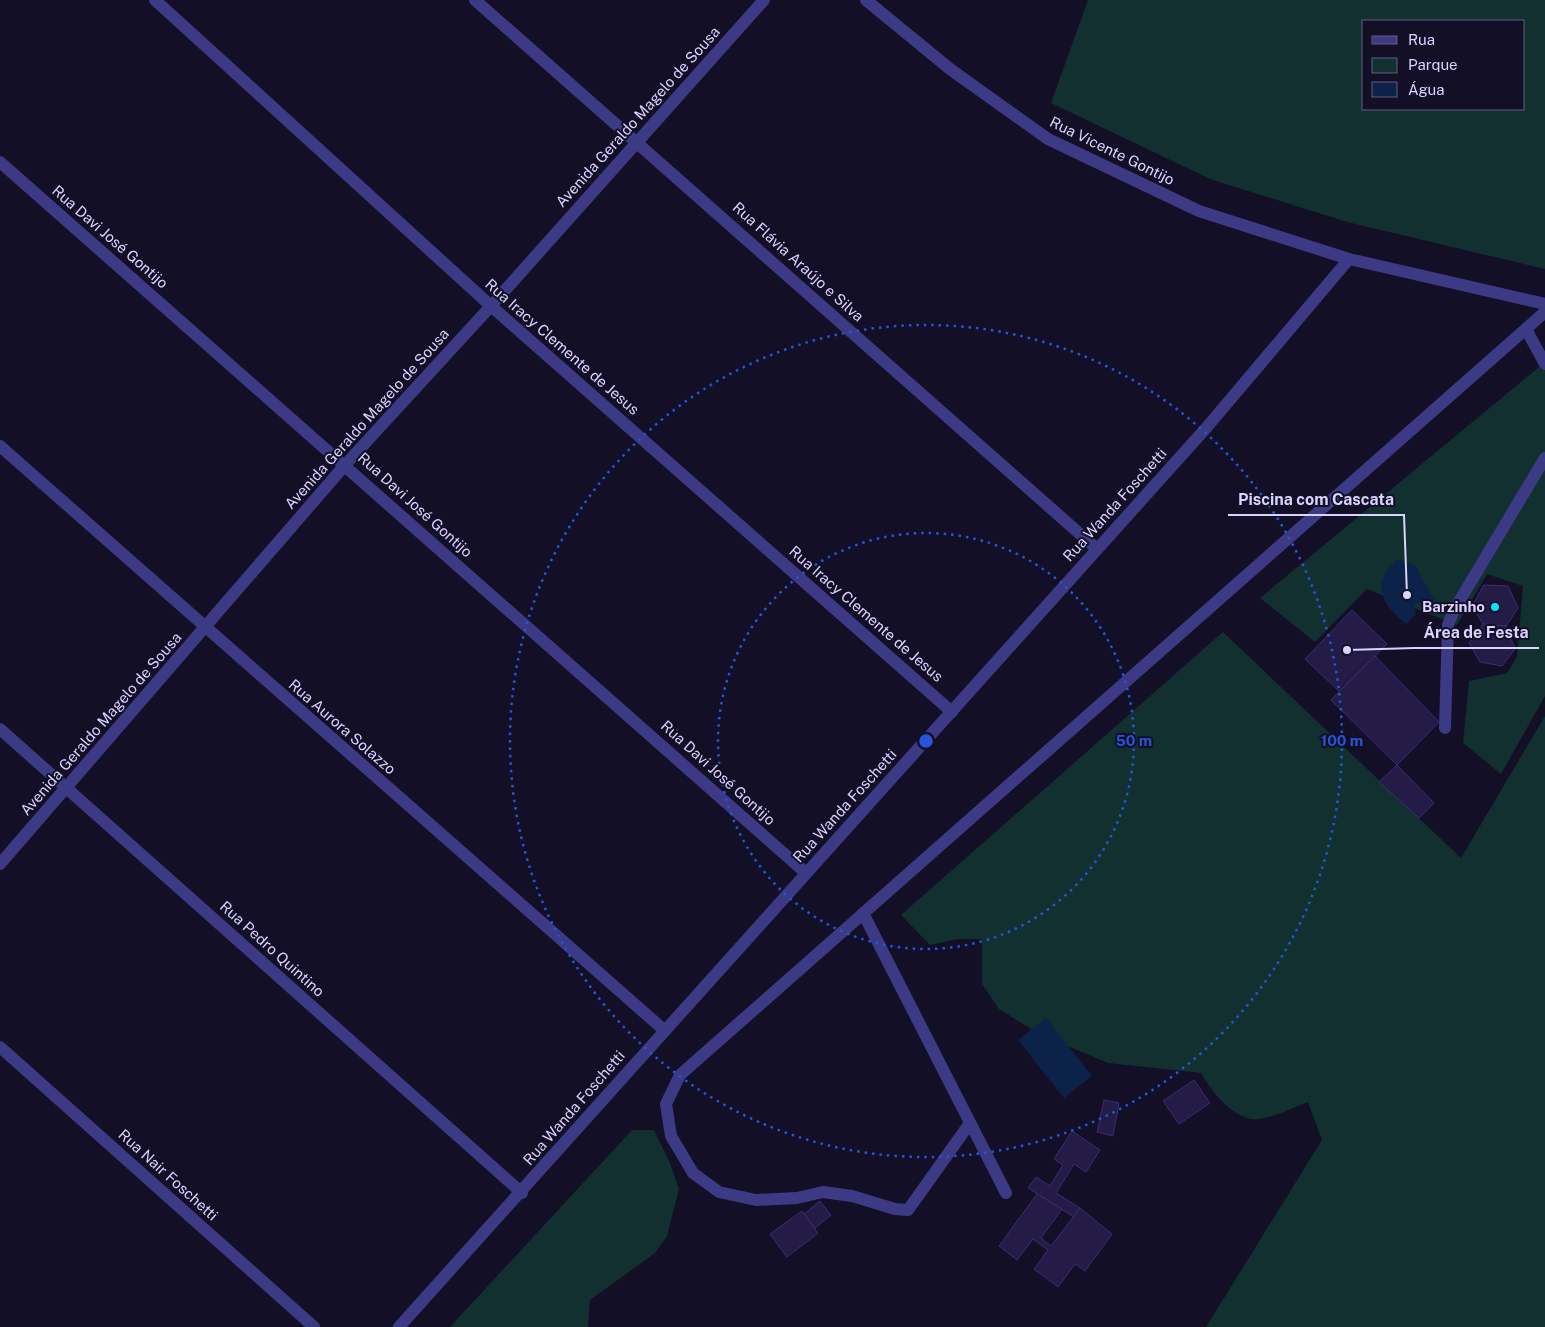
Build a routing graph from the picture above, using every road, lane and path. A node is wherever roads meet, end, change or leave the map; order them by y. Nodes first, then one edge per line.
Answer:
1 (156, 0) edge
2 (476, 0) edge
3 (764, 0) edge
4 (866, 0) edge
5 (638, 142) junction
6 (0, 162) edge
7 (1349, 259) junction
8 (1545, 304) edge
9 (491, 306) junction
10 (1545, 312) edge
11 (1526, 329) junction
12 (1545, 364) edge
13 (0, 446) edge
14 (1545, 458) edge
15 (345, 465) junction
16 (1097, 549) junction
17 (205, 628) junction
18 (952, 712) junction
19 (1445, 728) dead end
20 (0, 729) edge
21 (66, 788) junction
22 (0, 864) edge
23 (806, 873) junction
24 (863, 913) junction
25 (664, 1030) junction
26 (0, 1048) edge
27 (970, 1124) junction
28 (522, 1193) junction
29 (1006, 1193) dead end
30 (314, 1327) edge
31 (399, 1327) edge

1 - 9 street, Rua Iracy Clemente de Jesus
2 - 5 street, Rua Flávia Araújo e Silva
3 - 5 street, Avenida Geraldo Magelo de Sousa
4 - 7 street, Rua Vicente Gontijo
5 - 9 street, Avenida Geraldo Magelo de Sousa
5 - 16 street, Rua Flávia Araújo e Silva
6 - 15 street, Rua Davi José Gontijo
7 - 8 street, Rua Vicente Gontijo
7 - 16 street, Rua Wanda Foschetti
9 - 15 street, Avenida Geraldo Magelo de Sousa
9 - 18 street, Rua Iracy Clemente de Jesus
10 - 11 street
11 - 12 street
11 - 24 street
13 - 17 street, Rua Aurora Solazzo
14 - 19 street
15 - 17 street, Avenida Geraldo Magelo de Sousa
15 - 23 street, Rua Davi José Gontijo
16 - 18 street, Rua Wanda Foschetti
17 - 21 street, Avenida Geraldo Magelo de Sousa
17 - 25 street, Rua Aurora Solazzo
18 - 23 street, Rua Wanda Foschetti
20 - 21 street, Rua Pedro Quintino
21 - 22 street, Avenida Geraldo Magelo de Sousa
21 - 28 street, Rua Pedro Quintino
23 - 25 street, Rua Wanda Foschetti
24 - 27 street
24 - 27 street
25 - 28 street, Rua Wanda Foschetti
26 - 30 street, Rua Nair Foschetti
27 - 29 street
28 - 31 street, Rua Wanda Foschetti

